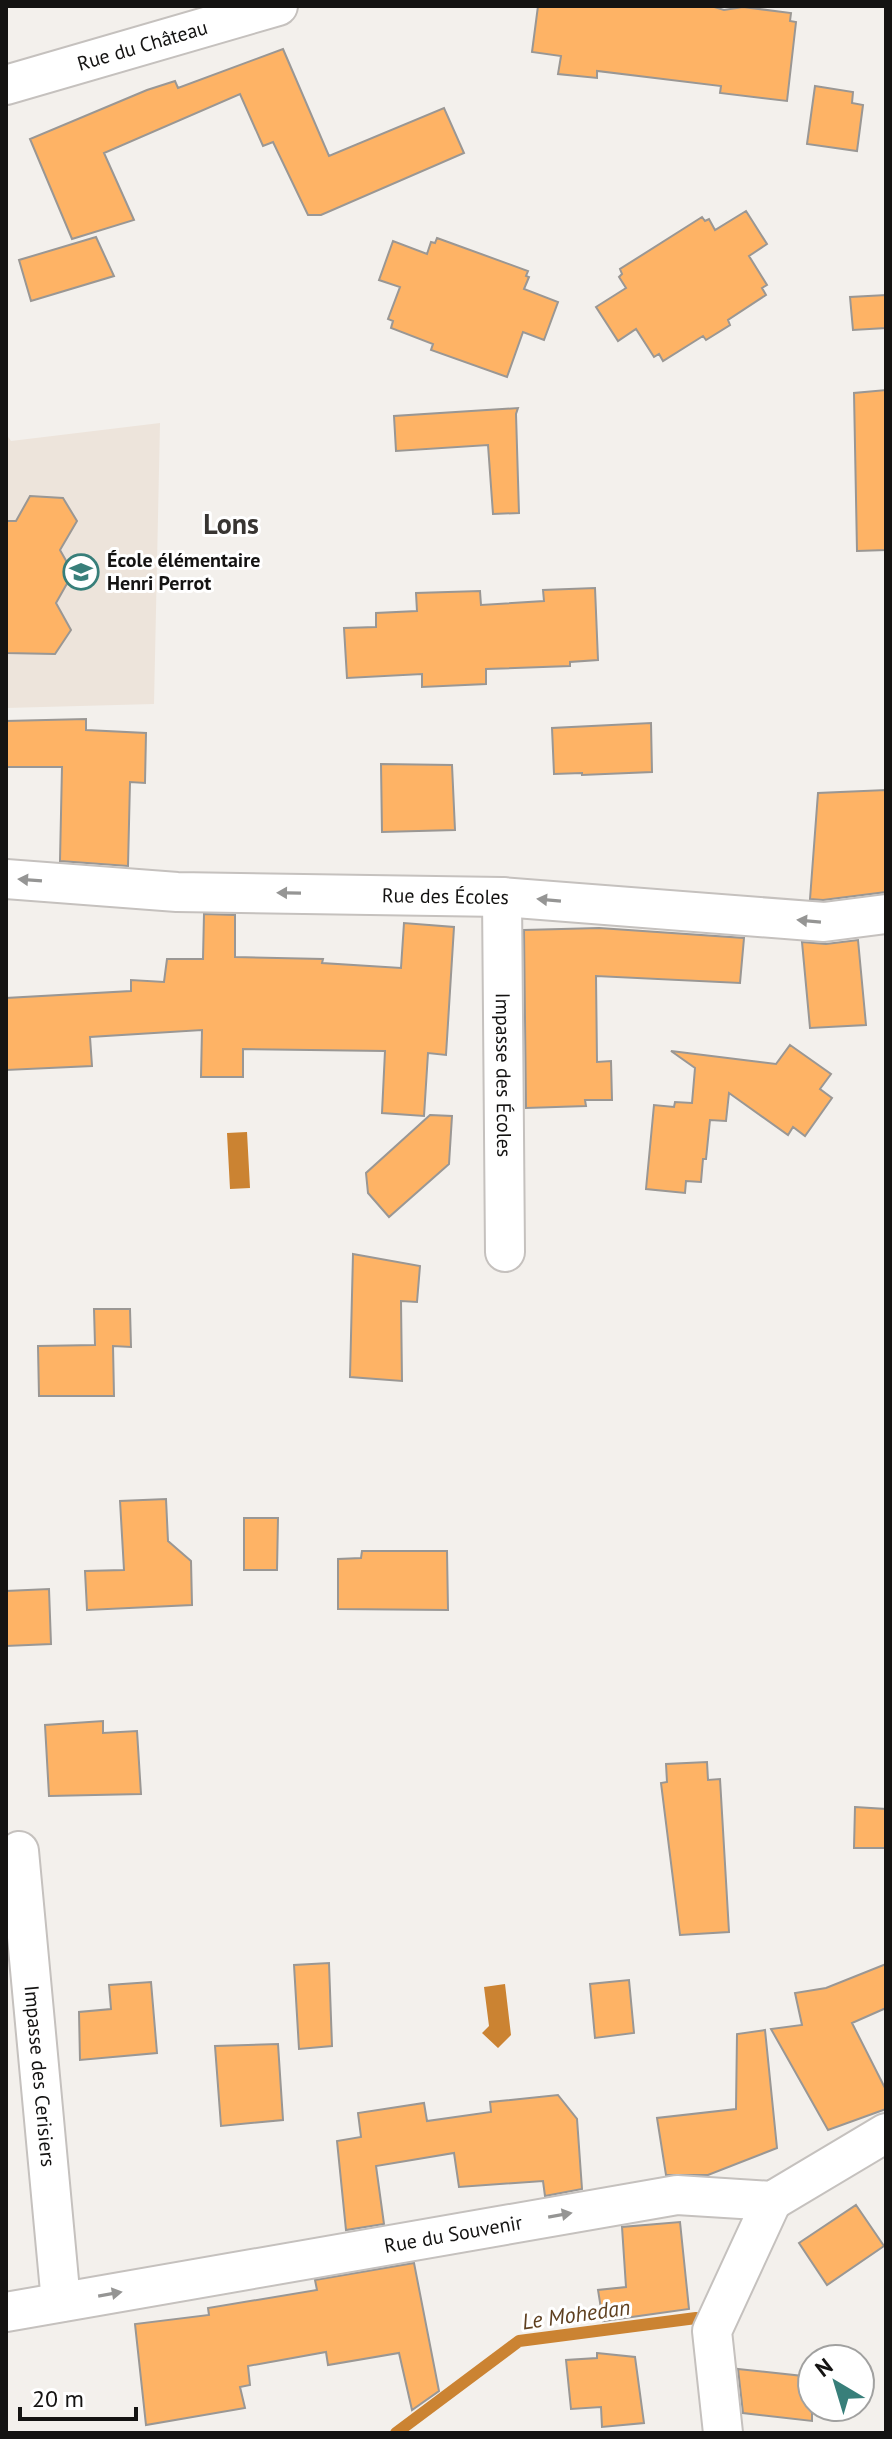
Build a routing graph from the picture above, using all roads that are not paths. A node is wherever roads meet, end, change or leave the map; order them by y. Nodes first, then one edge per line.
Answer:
1 (278, 6) edge
2 (6, 85) edge
3 (6, 879) edge
4 (502, 897) junction
5 (886, 914) edge
6 (505, 1252) dead end
7 (19, 1851) dead end
8 (886, 2133) edge
9 (772, 2201) junction
10 (61, 2302) junction
11 (6, 2312) edge
12 (723, 2433) edge

1 - 2 street, Rue du Château
4 -> 3 street, Rue des Écoles
5 -> 4 street, Rue des Écoles
4 - 6 street, Impasse des Écoles
7 - 10 street, Impasse des Cerisiers
8 - 9 street
10 -> 9 street, Rue du Souvenir
9 - 12 street
10 - 11 street, Rue du Souvenir

